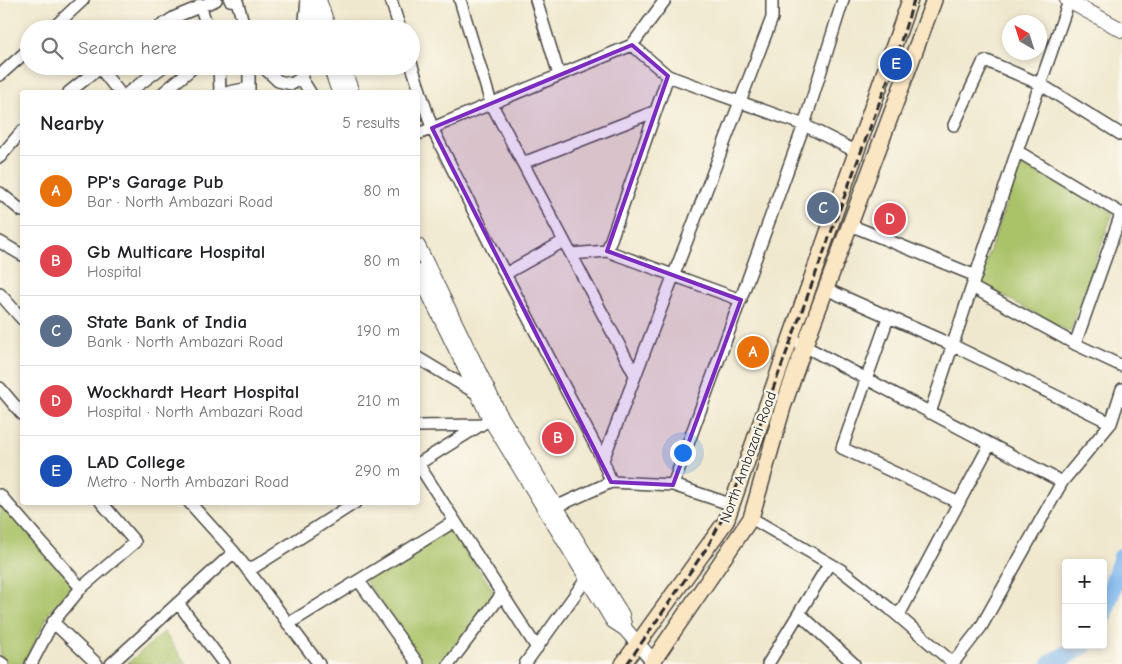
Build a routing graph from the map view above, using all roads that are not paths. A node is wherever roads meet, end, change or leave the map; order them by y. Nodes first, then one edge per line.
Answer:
1 (82, 0) edge
2 (216, 0) edge
3 (230, 0) edge
4 (311, 0) edge
5 (391, 0) edge
6 (460, 0) edge
7 (536, 0) edge
8 (665, 0) edge
9 (772, 0) edge
10 (843, 0) edge
11 (910, 0) edge
12 (934, 0) edge
13 (1068, 1) edge
14 (200, 5) junction
15 (61, 20) edge
16 (172, 20) edge
17 (205, 20) edge
18 (242, 20) edge
19 (306, 20) edge
20 (315, 20) edge
21 (323, 20) edge
22 (397, 20) edge
23 (1122, 30) edge
24 (632, 45) junction
25 (20, 57) edge
26 (0, 74) edge
27 (91, 75) edge
28 (107, 75) edge
29 (149, 75) edge
30 (184, 75) edge
31 (219, 75) edge
32 (249, 75) edge
33 (272, 75) edge
34 (302, 75) edge
35 (333, 75) edge
36 (345, 75) edge
37 (415, 75) edge
38 (559, 75) junction
39 (668, 76) junction
40 (301, 78) junction
41 (1040, 84) junction
42 (72, 90) edge
43 (119, 90) edge
44 (124, 90) edge
45 (166, 90) edge
46 (220, 90) edge
47 (249, 90) edge
48 (309, 90) edge
49 (339, 90) edge
50 (351, 90) edge
51 (420, 90) edge
52 (420, 91) edge
53 (738, 101) junction
54 (491, 103) junction
55 (656, 110) junction
56 (804, 125) junction
57 (954, 125) dead end
58 (432, 128) junction
59 (420, 133) edge
60 (1122, 135) edge
61 (20, 137) edge
62 (855, 151) junction
63 (1017, 151) junction
64 (0, 157) edge
65 (523, 163) junction
66 (0, 192) edge
67 (20, 205) edge
68 (1122, 214) edge
69 (850, 225) junction
70 (564, 241) junction
71 (0, 242) edge
72 (420, 251) edge
73 (607, 251) junction
74 (571, 254) junction
75 (20, 255) edge
76 (505, 274) junction
77 (674, 274) junction
78 (420, 276) edge
79 (974, 282) junction
80 (826, 289) junction
81 (0, 294) edge
82 (740, 300) junction
83 (20, 317) edge
84 (888, 318) junction
85 (791, 339) junction
86 (1075, 344) junction
87 (806, 345) junction
88 (952, 345) junction
89 (420, 359) edge
90 (1122, 366) edge
91 (636, 375) junction
92 (865, 379) junction
93 (0, 388) edge
94 (1122, 389) edge
95 (476, 393) junction
96 (20, 412) edge
97 (930, 413) junction
98 (490, 419) junction
99 (1111, 423) junction
100 (420, 426) edge
101 (990, 444) junction
102 (603, 460) junction
103 (420, 463) edge
104 (420, 467) edge
105 (611, 482) junction
106 (1062, 482) junction
107 (673, 485) junction
108 (0, 495) edge
109 (959, 504) junction
110 (104, 505) edge
111 (192, 505) edge
112 (351, 505) edge
113 (733, 505) junction
114 (550, 510) junction
115 (751, 518) junction
116 (455, 522) junction
117 (234, 552) junction
118 (829, 564) junction
119 (248, 571) junction
120 (587, 578) junction
121 (359, 581) junction
122 (81, 588) junction
123 (502, 594) junction
124 (178, 603) junction
125 (799, 613) junction
126 (899, 615) junction
127 (53, 622) junction
128 (288, 624) junction
129 (625, 629) junction
130 (638, 644) junction
131 (537, 648) junction
132 (653, 663) edge
133 (952, 663) edge
134 (31, 664) edge
135 (97, 664) edge
136 (110, 664) edge
137 (224, 664) edge
138 (319, 664) edge
139 (418, 664) edge
140 (449, 664) edge
141 (525, 664) edge
142 (623, 664) edge
143 (768, 664) edge
144 (854, 664) edge

1 - 15 street
2 - 14 street
3 - 18 street
4 - 19 street
4 - 20 street
4 - 21 street
5 - 22 street
6 - 54 street
7 - 38 street
8 - 24 street
9 - 53 street
10 - 56 street
11 - 62 main road, North Ambazari Road
12 - 69 main road, North Ambazari Road
13 - 23 street
13 - 41 street
14 - 16 street
14 - 17 street
24 - 38 street
24 - 39 street
25 - 26 street
27 - 42 street
28 - 43 street
29 - 44 street
30 - 45 street
31 - 46 street
32 - 47 street
33 - 40 street
34 - 40 street
35 - 49 street
36 - 50 street
37 - 51 street
38 - 54 street
39 - 53 street
39 - 55 street
40 - 48 street
41 - 57 street
41 - 60 street
41 - 63 street
52 - 58 street
53 - 56 street
53 - 77 street
54 - 58 street
54 - 65 street
55 - 65 street
55 - 73 street
56 - 62 street
56 - 82 street
58 - 59 street
58 - 76 street
61 - 64 street
62 - 85 main road, North Ambazari Road
63 - 68 street
63 - 79 street
65 - 70 street
66 - 67 street
68 - 86 street
69 - 79 street
69 - 80 main road, North Ambazari Road
70 - 74 street
70 - 76 street
71 - 75 street
72 - 98 street
73 - 74 street
73 - 77 street
74 - 91 street
76 - 102 street
77 - 82 street
77 - 91 street
78 - 95 street
79 - 86 street
79 - 88 street
80 - 84 street
80 - 87 main road, North Ambazari Road
81 - 83 street
82 - 107 street
84 - 88 street
84 - 92 street
85 - 87 street
85 - 113 main road, North Ambazari Road
86 - 90 street
87 - 92 street
87 - 115 main road, North Ambazari Road
88 - 97 street
88 - 99 street
89 - 95 street
91 - 102 street
92 - 97 street
92 - 109 street
93 - 96 street
94 - 99 street
95 - 98 street
97 - 101 street
98 - 100 street
98 - 103 street
98 - 114 street
99 - 106 street
101 - 106 street
101 - 109 street
102 - 105 street
104 - 116 street
105 - 107 street
105 - 114 street
106 - 133 street
107 - 113 street
108 - 122 street
109 - 126 street
110 - 122 street
111 - 117 street
112 - 119 street
113 - 130 main road, North Ambazari Road
114 - 120 street
114 - 129 street
115 - 118 street
115 - 132 main road, North Ambazari Road
116 - 121 street
116 - 123 street
117 - 119 street
117 - 124 street
118 - 125 street
118 - 126 street
119 - 128 street
120 - 129 street
120 - 131 street
121 - 128 street
121 - 139 street
122 - 127 street
123 - 131 street
123 - 140 street
124 - 136 street
124 - 137 street
125 - 143 street
125 - 144 street
126 - 133 street
127 - 134 street
127 - 135 street
128 - 138 street
129 - 130 street
130 - 132 street
130 - 142 main road, North Ambazari Road
131 - 141 street

